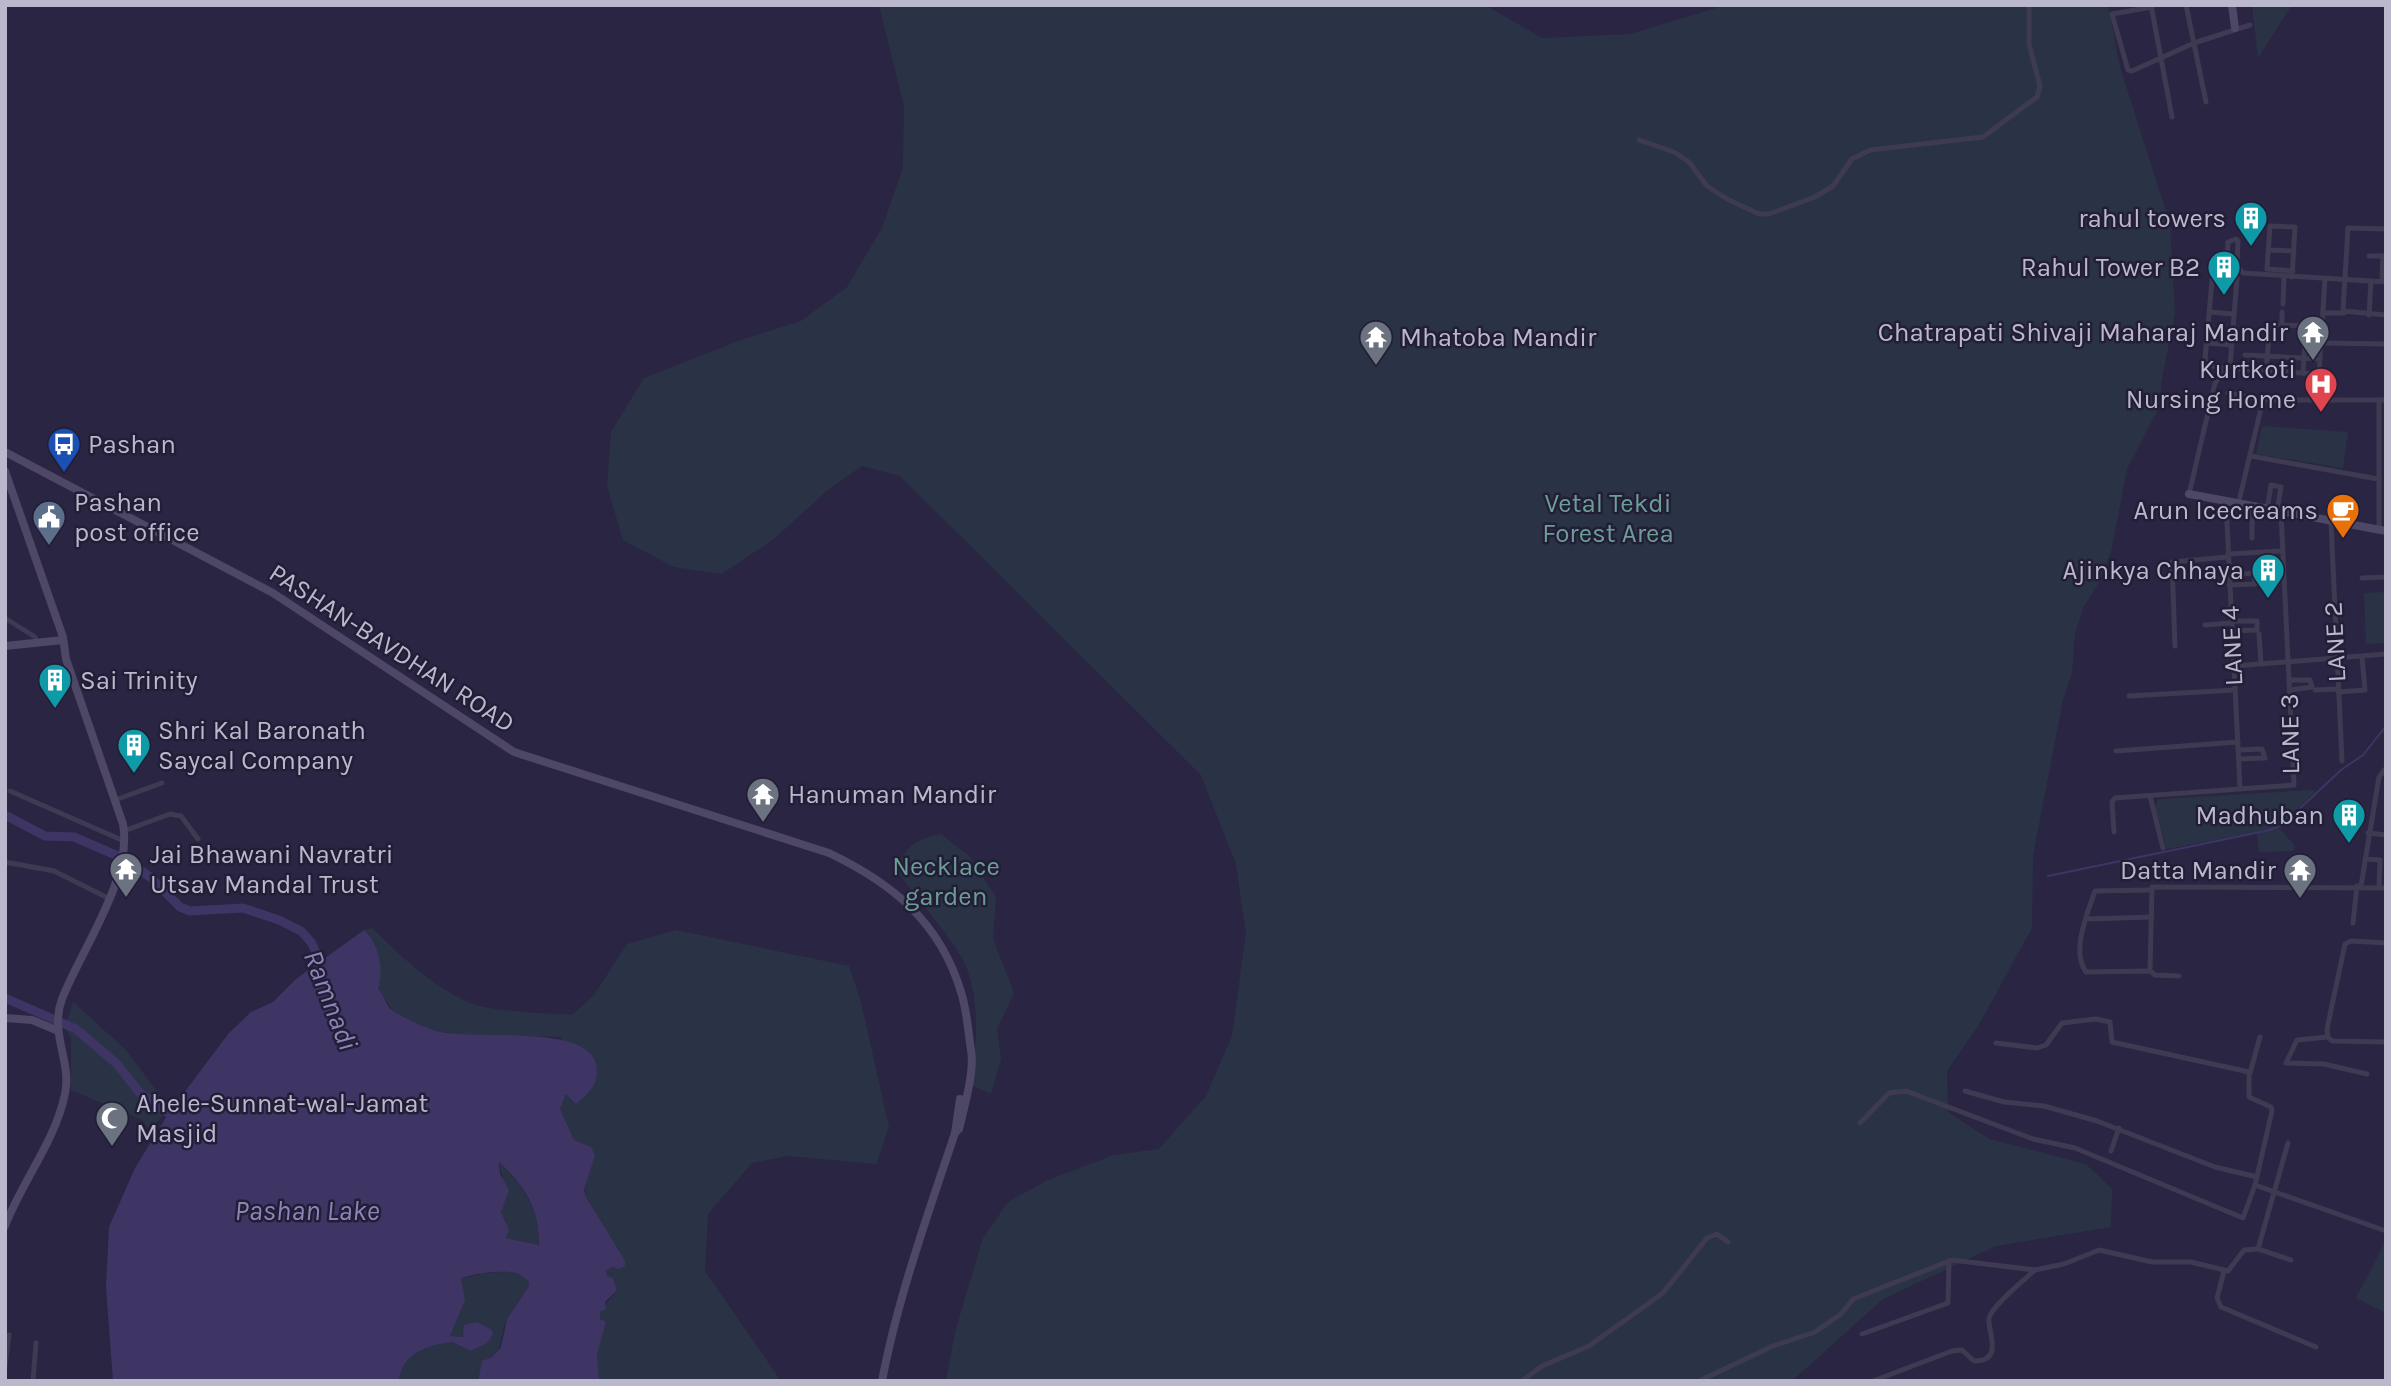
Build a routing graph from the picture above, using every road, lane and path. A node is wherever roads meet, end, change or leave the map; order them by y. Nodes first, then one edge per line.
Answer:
1 (2029, 5) edge
2 (2186, 5) edge
3 (2232, 5) edge
4 (2151, 6) edge
5 (2250, 24) dead end
6 (2235, 28) junction
7 (2194, 43) junction
8 (2161, 59) junction
9 (2206, 102) dead end
10 (2172, 117) dead end
11 (1639, 140) dead end
12 (2386, 229) edge
13 (2269, 250) junction
14 (2294, 251) junction
15 (2369, 256) dead end
16 (2384, 256) edge
17 (2292, 274) junction
18 (2226, 275) junction
19 (2284, 277) junction
20 (2325, 279) junction
21 (2346, 280) junction
22 (2371, 281) junction
23 (2384, 281) edge
24 (2283, 304) dead end
25 (2209, 312) junction
26 (2283, 312) dead end
27 (2323, 313) junction
28 (2344, 313) junction
29 (2234, 314) junction
30 (2369, 315) junction
31 (2386, 315) edge
32 (2282, 325) junction
33 (2322, 326) junction
34 (2305, 342) dead end
35 (2207, 343) junction
36 (2321, 343) junction
37 (2386, 344) edge
38 (2232, 345) junction
39 (2245, 355) dead end
40 (2267, 356) junction
41 (2305, 358) junction
42 (2320, 359) junction
43 (2240, 369) dead end
44 (2266, 371) junction
45 (2223, 372) dead end
46 (2303, 373) junction
47 (2228, 393) dead end
48 (2263, 400) junction
49 (2383, 400) edge
50 (6, 454) edge
51 (2251, 456) junction
52 (5, 471) edge
53 (2378, 479) junction
54 (5, 486) edge
55 (2189, 494) joint
56 (2226, 502) junction
57 (2238, 505) junction
58 (2252, 507) junction
59 (2267, 510) junction
60 (2279, 512) junction
61 (2331, 522) junction
62 (2382, 531) edge
63 (2252, 538) dead end
64 (2282, 551) junction
65 (2228, 556) junction
66 (2229, 575) junction
67 (2386, 577) edge
68 (2362, 578) dead end
69 (2229, 585) junction
70 (5, 618) edge
71 (2231, 622) junction
72 (2205, 625) dead end
73 (2232, 631) junction
74 (2259, 634) dead end
75 (58, 639) junction
76 (38, 643) junction
77 (5, 646) edge
78 (2175, 646) dead end
79 (2386, 654) edge
80 (2362, 657) junction
81 (2336, 659) junction
82 (2288, 662) junction
83 (2261, 664) junction
84 (2234, 666) junction
85 (2291, 680) junction
86 (2235, 690) junction
87 (2291, 690) junction
88 (2315, 690) dead end
89 (2338, 691) junction
90 (2129, 696) dead end
91 (2238, 741) junction
92 (2241, 750) junction
93 (2116, 751) dead end
94 (2241, 759) junction
95 (2342, 761) dead end
96 (2386, 768) edge
97 (162, 783) dead end
98 (2240, 789) junction
99 (10, 792) dead end
100 (2150, 796) junction
101 (115, 800) junction
102 (2114, 832) dead end
103 (2368, 833) junction
104 (2386, 835) edge
105 (124, 839) junction
106 (198, 839) dead end
107 (2163, 848) dead end
108 (2365, 859) junction
109 (5, 862) edge
110 (2359, 886) junction
111 (2152, 888) junction
112 (2382, 888) edge
113 (108, 898) junction
114 (2152, 917) junction
115 (2087, 919) junction
116 (2353, 923) dead end
117 (2386, 943) edge
118 (2150, 971) junction
119 (2179, 976) dead end
120 (5, 1018) edge
121 (56, 1028) junction
122 (2260, 1037) dead end
123 (2328, 1037) junction
124 (2386, 1042) edge
125 (1996, 1043) dead end
126 (2250, 1073) junction
127 (2367, 1074) dead end
128 (1965, 1091) dead end
129 (1860, 1123) dead end
130 (2119, 1128) junction
131 (2288, 1143) dead end
132 (2110, 1151) dead end
133 (2257, 1177) junction
134 (2255, 1185) junction
135 (2272, 1191) junction
136 (6, 1222) edge
137 (2386, 1231) edge
138 (1728, 1242) dead end
139 (2258, 1249) junction
140 (1949, 1261) junction
141 (2291, 1261) dead end
142 (2035, 1270) junction
143 (2224, 1270) junction
144 (1862, 1334) dead end
145 (9, 1335) dead end
146 (36, 1343) dead end
147 (2316, 1347) dead end
148 (5, 1366) edge
149 (33, 1381) edge
150 (883, 1381) edge
151 (1522, 1381) edge
152 (1699, 1381) edge
153 (1873, 1381) edge

1 - 11 street
2 - 7 street
3 - 6 main road
4 - 8 street
4 - 8 street
5 - 6 street
6 - 7 street
7 - 8 street
7 - 9 street
8 - 10 street
12 - 21 street
13 - 14 street
13 - 14 street
13 - 17 street
14 - 17 street
15 - 16 street
16 - 23 street
17 - 19 street
17 - 20 street
18 - 19 street
18 - 25 street
18 - 29 street
19 - 24 street
20 - 21 street
20 - 27 street
21 - 22 street
21 - 28 street
22 - 23 street
22 - 30 street
25 - 29 street
25 - 35 street
26 - 32 street
27 - 28 street
27 - 33 street
28 - 30 street
29 - 38 street
30 - 31 street
32 - 33 street
32 - 40 street
33 - 36 street
34 - 41 street
35 - 38 street
35 - 38 street
36 - 37 street
36 - 42 street
39 - 40 street
40 - 41 street
40 - 44 street
41 - 42 street
41 - 46 street
42 - 46 street
43 - 44 street
44 - 46 street
45 - 55 street
47 - 48 street
48 - 49 street
48 - 51 street
49 - 53 street
50 - 150 main road, PASHAN-BAVDHAN ROAD
51 - 53 street
51 - 57 street
52 - 75 main road
53 - 62 street
54 - 75 main road
55 - 56 main road
56 - 57 main road
56 - 65 street, LANE 4
57 - 58 main road
58 - 59 main road
58 - 63 street
59 - 60 main road
59 - 60 street, LANE 3
60 - 61 main road
60 - 64 street, LANE 3
61 - 62 main road
61 - 81 street, LANE 2
64 - 65 street
64 - 82 street, LANE 3
65 - 66 street, LANE 4
65 - 78 street
66 - 69 street, LANE 4
66 - 69 street
67 - 68 street
69 - 71 street, LANE 4
70 - 76 street
71 - 72 street
71 - 73 street, LANE 4
71 - 73 street
73 - 84 street, LANE 4
74 - 83 street
75 - 76 main road
75 - 101 main road
76 - 77 main road
79 - 80 street
80 - 81 street
80 - 89 street
81 - 82 street
81 - 89 street, LANE 2
82 - 83 street
82 - 85 street, LANE 3
83 - 84 street
84 - 86 street, LANE 4
85 - 87 street, LANE 3
85 - 87 street
86 - 90 street
86 - 91 street, LANE 4
87 - 98 street, LANE 3
88 - 89 street
89 - 95 street, LANE 2
91 - 92 street, LANE 4
91 - 93 street
92 - 94 street, LANE 4
92 - 94 street
94 - 98 street, LANE 4
96 - 103 street
97 - 101 street
98 - 100 street, LANE 3
99 - 105 street
100 - 102 street, LANE 3
100 - 107 street
101 - 105 main road
103 - 104 street
103 - 108 street
105 - 106 street
105 - 113 main road
108 - 110 street
108 - 112 street
109 - 113 street
110 - 111 street
110 - 112 street
110 - 116 street
111 - 114 street
111 - 115 street
113 - 121 main road
114 - 115 street
114 - 118 street
115 - 118 street
117 - 123 street
118 - 119 street
120 - 121 main road
121 - 136 main road
122 - 126 street
123 - 124 street
123 - 127 street
125 - 126 street
126 - 133 street
128 - 130 street
129 - 134 street
130 - 132 street
130 - 133 street
131 - 135 street
133 - 134 street
134 - 135 street
135 - 137 street
135 - 139 street
138 - 151 street
139 - 141 street
139 - 143 street
140 - 142 street
140 - 144 street
140 - 152 street
142 - 143 street
142 - 153 street
143 - 147 street
145 - 148 street
146 - 149 street

